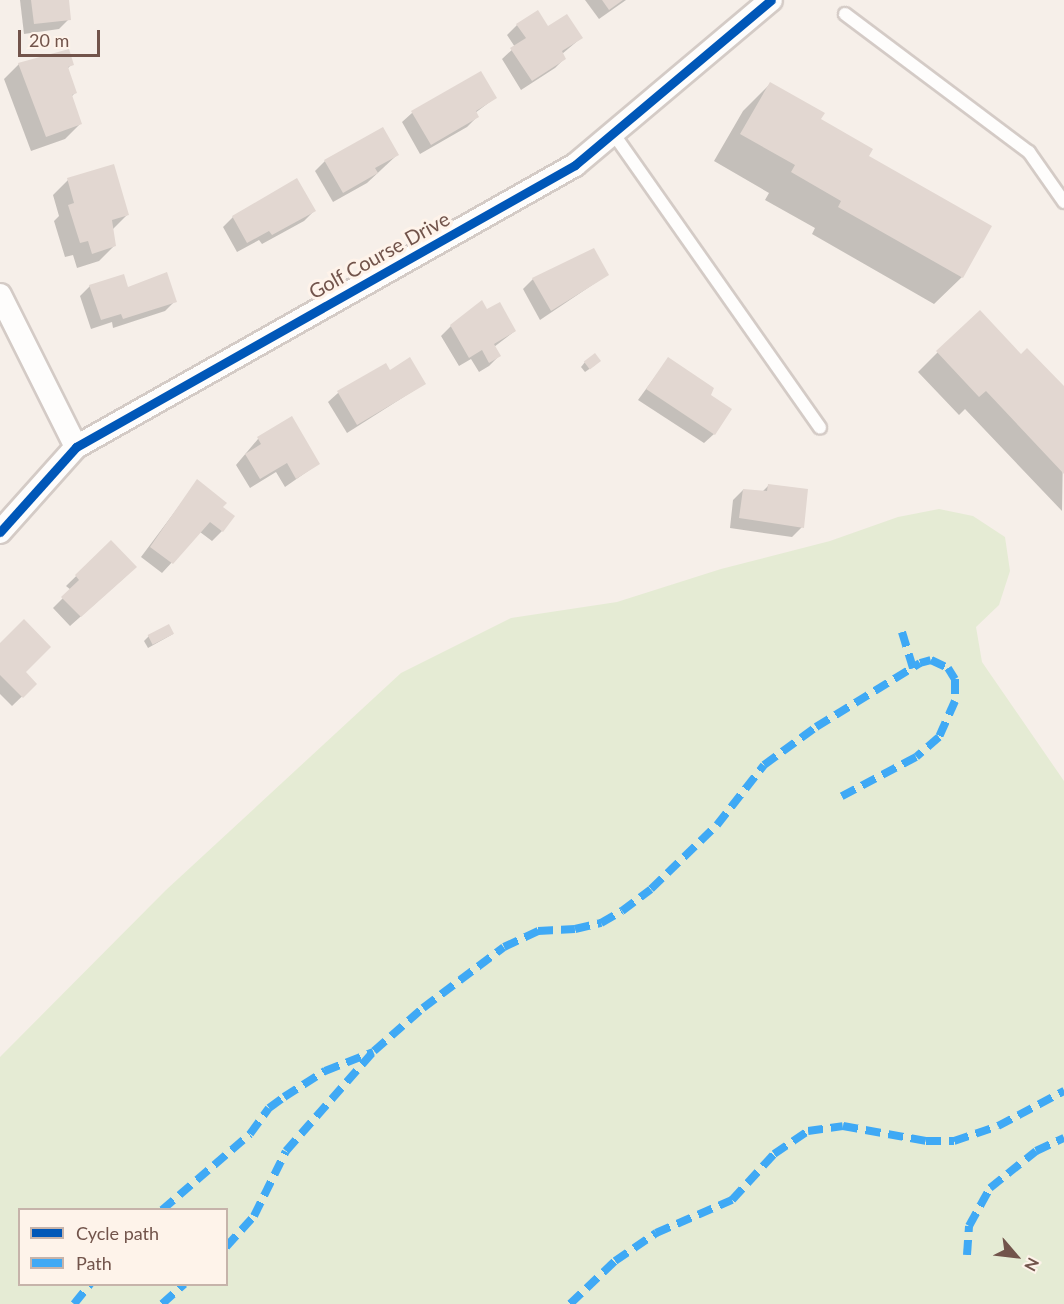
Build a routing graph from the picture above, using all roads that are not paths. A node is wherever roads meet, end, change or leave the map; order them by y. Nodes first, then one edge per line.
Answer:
1 (771, 0) edge
2 (845, 14) dead end
3 (613, 133) junction
4 (1064, 202) edge
5 (0, 295) edge
6 (820, 427) dead end
7 (76, 447) junction
8 (0, 532) edge

1 - 3 street, Golf Course Drive
2 - 4 lane
3 - 6 lane
3 - 7 street, Golf Course Drive
5 - 7 street
7 - 8 street, Golf Course Drive

